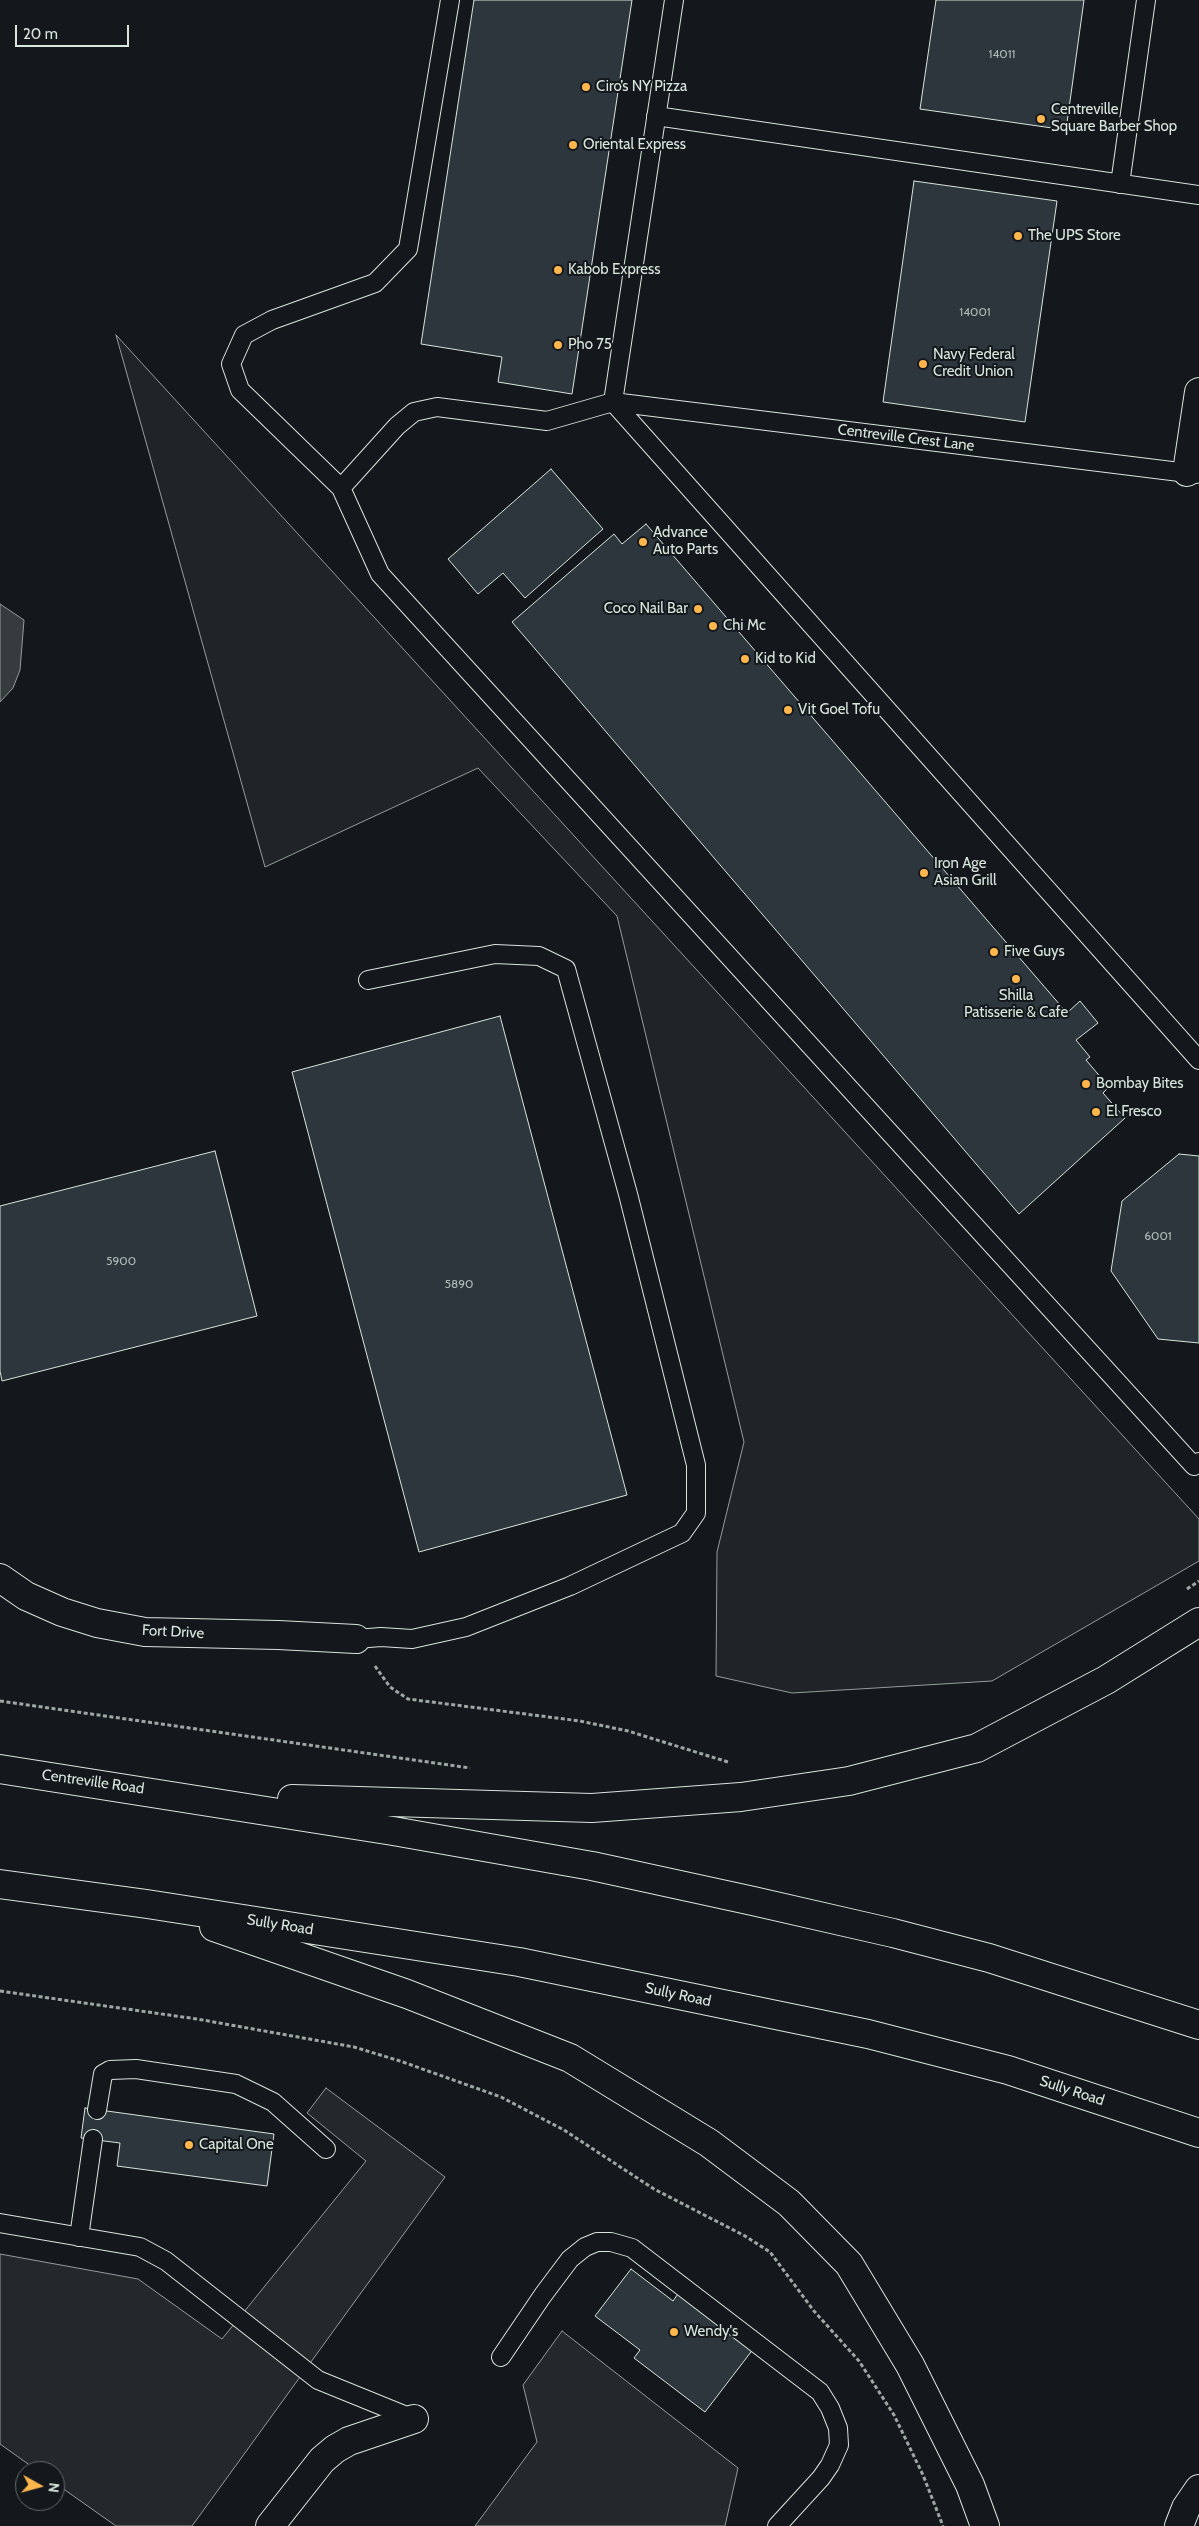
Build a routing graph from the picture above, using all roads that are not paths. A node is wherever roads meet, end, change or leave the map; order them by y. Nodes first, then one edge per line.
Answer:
1 (450, 0) edge
2 (674, 0) edge
3 (1146, 0) edge
4 (656, 116) junction
5 (1120, 184) junction
6 (1199, 195) edge
7 (1199, 392) edge
8 (613, 402) junction
9 (1193, 473) edge
10 (341, 488) junction
11 (368, 980) dead end
12 (1199, 1060) edge
13 (1199, 1462) edge
14 (0, 1578) edge
15 (1199, 1622) edge
16 (356, 1639) joint
17 (0, 1768) edge
18 (186, 1796) junction
19 (0, 1884) edge
20 (147, 1904) junction
21 (1199, 2025) edge
22 (97, 2110) dead end
23 (1199, 2133) edge
24 (93, 2139) dead end
25 (326, 2149) dead end
26 (0, 2223) edge
27 (79, 2237) junction
28 (501, 2357) dead end
29 (414, 2419) joint
30 (1199, 2489) edge
31 (270, 2526) edge
32 (777, 2526) edge
33 (985, 2526) edge
34 (1179, 2526) edge

1 - 10 lane
2 - 4 lane
3 - 5 lane
4 - 5 lane
4 - 8 lane
5 - 6 lane
7 - 9 main road
8 - 9 lane, Centreville Crest Lane
8 - 10 lane
8 - 12 lane
10 - 13 lane
11 - 16 lane
14 - 16 main road, Fort Drive
15 - 18 main road
17 - 18 main road, Centreville Road
18 - 21 main road
19 - 20 main road
20 - 23 main road, Sully Road
20 - 33 main road
22 - 25 lane
24 - 27 lane
26 - 27 lane
27 - 29 lane
28 - 32 lane
29 - 31 main road
30 - 34 main road

